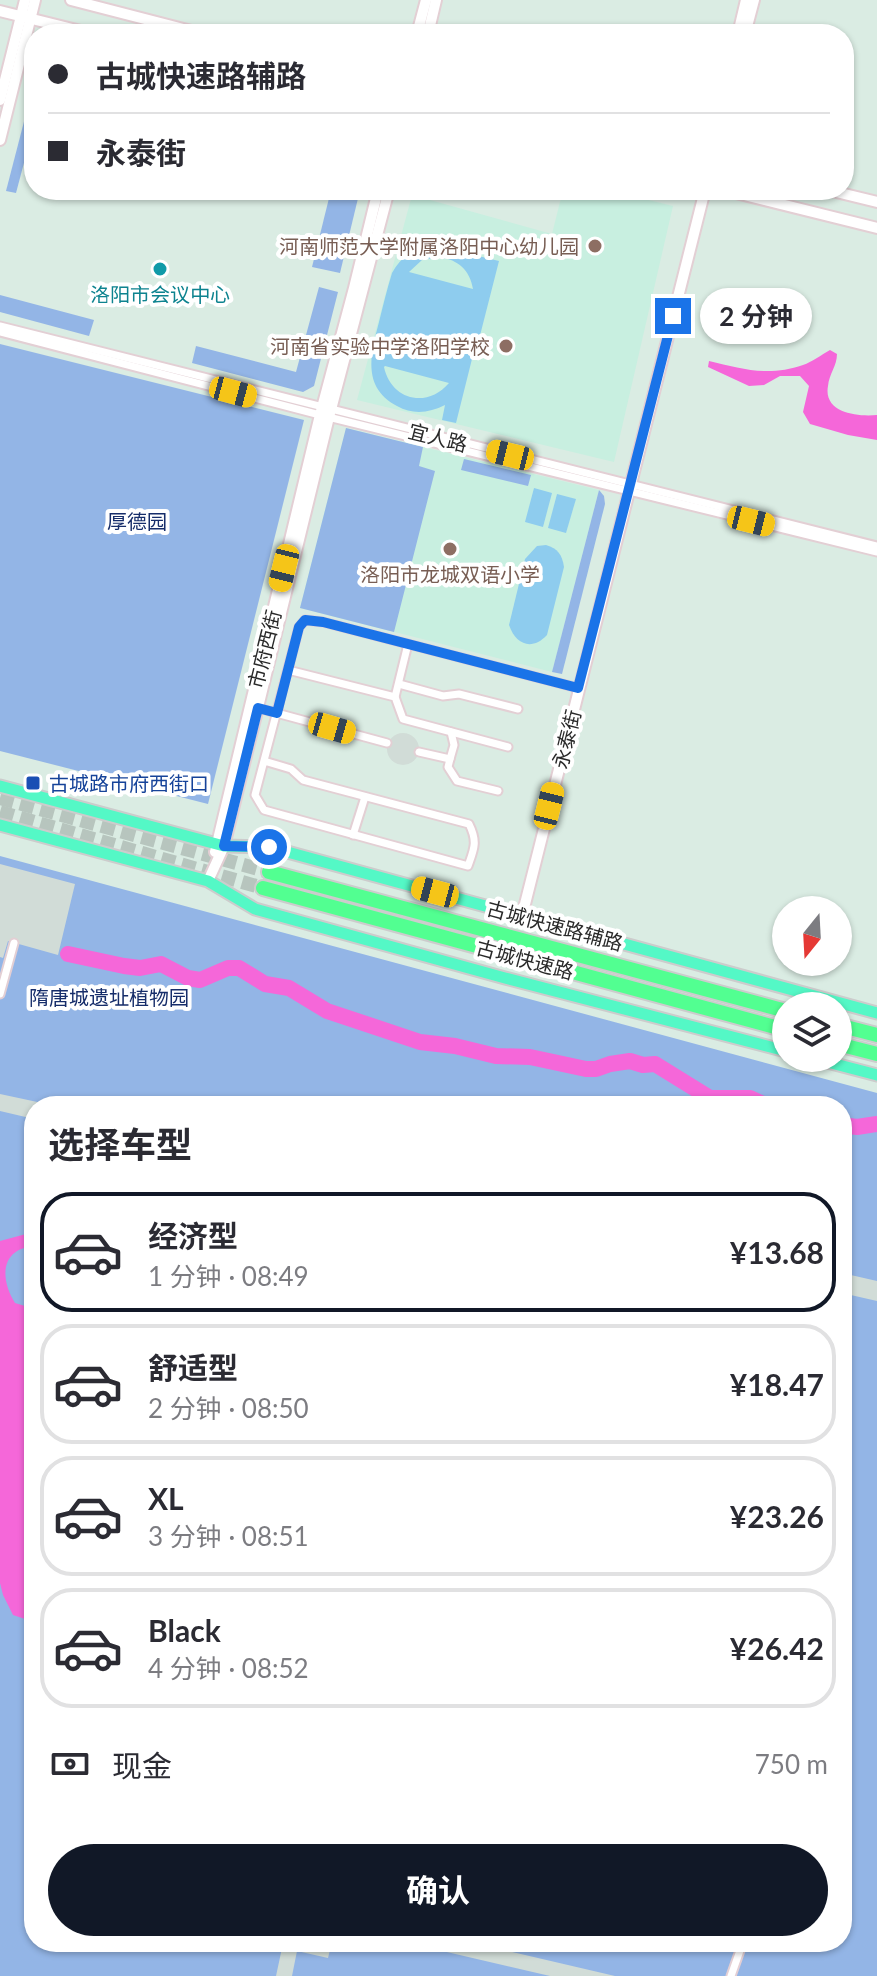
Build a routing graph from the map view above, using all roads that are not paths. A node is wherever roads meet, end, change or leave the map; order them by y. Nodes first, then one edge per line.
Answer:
1 (25, 0) edge
2 (35, 0) edge
3 (71, 0) edge
4 (426, 0) edge
5 (436, 0) edge
6 (746, 0) edge
7 (754, 0) edge
8 (0, 11) edge
9 (26, 17) junction
10 (25, 24) edge
11 (54, 24) edge
12 (164, 24) edge
13 (420, 24) edge
14 (430, 24) edge
15 (740, 24) edge
16 (748, 24) edge
17 (24, 26) edge
18 (0, 100) edge
19 (0, 140) edge
20 (854, 196) edge
21 (376, 200) edge
22 (386, 200) edge
23 (697, 200) edge
24 (702, 200) edge
25 (764, 200) edge
26 (877, 202) edge
27 (877, 228) edge
28 (0, 329) edge
29 (326, 412) junction
30 (627, 487) junction
31 (877, 549) edge
32 (408, 644) junction
33 (288, 670) junction
34 (399, 684) junction
35 (577, 687) junction
36 (395, 697) junction
37 (258, 708) junction
38 (518, 709) dead end
39 (277, 713) junction
40 (451, 732) junction
41 (387, 743) dead end
42 (508, 747) dead end
43 (419, 752) dead end
44 (450, 759) junction
45 (264, 761) junction
46 (0, 786) edge
47 (498, 791) dead end
48 (365, 797) junction
49 (0, 825) edge
50 (353, 835) junction
51 (221, 845) junction
52 (269, 872) tunnel mouth
53 (208, 881) junction
54 (263, 888) tunnel mouth
55 (520, 916) junction
56 (14, 943) dead end
57 (0, 992) edge
58 (772, 1007) edge
59 (877, 1013) edge
60 (772, 1026) edge
61 (852, 1029) edge
62 (877, 1035) edge
63 (772, 1047) edge
64 (852, 1048) edge
65 (877, 1054) edge
66 (852, 1068) edge
67 (877, 1075) edge
68 (739, 1952) edge
69 (731, 1976) edge

1 - 9 street
2 - 9 street
3 - 12 street
4 - 13 street
5 - 14 street
6 - 15 street
7 - 16 street
8 - 9 street
9 - 10 street
9 - 11 street
9 - 18 street
17 - 19 street
20 - 26 street
21 - 29 street, 市府西街
22 - 29 street, 市府西街
23 - 30 street, 永泰街
24 - 30 street, 永泰街
25 - 27 street
28 - 29 street, 宜人路
29 - 30 street, 宜人路
29 - 37 street, 市府西街
29 - 51 street, 市府西街
30 - 31 street, 宜人路
30 - 35 street, 永泰街
32 - 33 street
32 - 34 street
32 - 35 street
33 - 36 street
33 - 39 street
34 - 36 street
34 - 38 street
35 - 55 street, 永泰街
36 - 40 street
37 - 39 street
37 - 51 street, 市府西街
39 - 41 street
39 - 45 street
40 - 42 street
40 - 44 street
43 - 44 street
44 - 47 street
45 - 48 street
45 - 50 street
46 - 51 main road, 古城快速路辅路
48 - 50 street
48 - 50 street
49 - 53 main road
51 - 53 street, 市府西街
51 - 55 main road, 古城快速路辅路
52 - 58 highway, 古城快速路
53 - 63 main road
54 - 60 highway, 古城快速路
55 - 59 main road, 古城快速路辅路
56 - 57 street
61 - 62 highway
64 - 65 highway
66 - 67 main road
68 - 69 street

